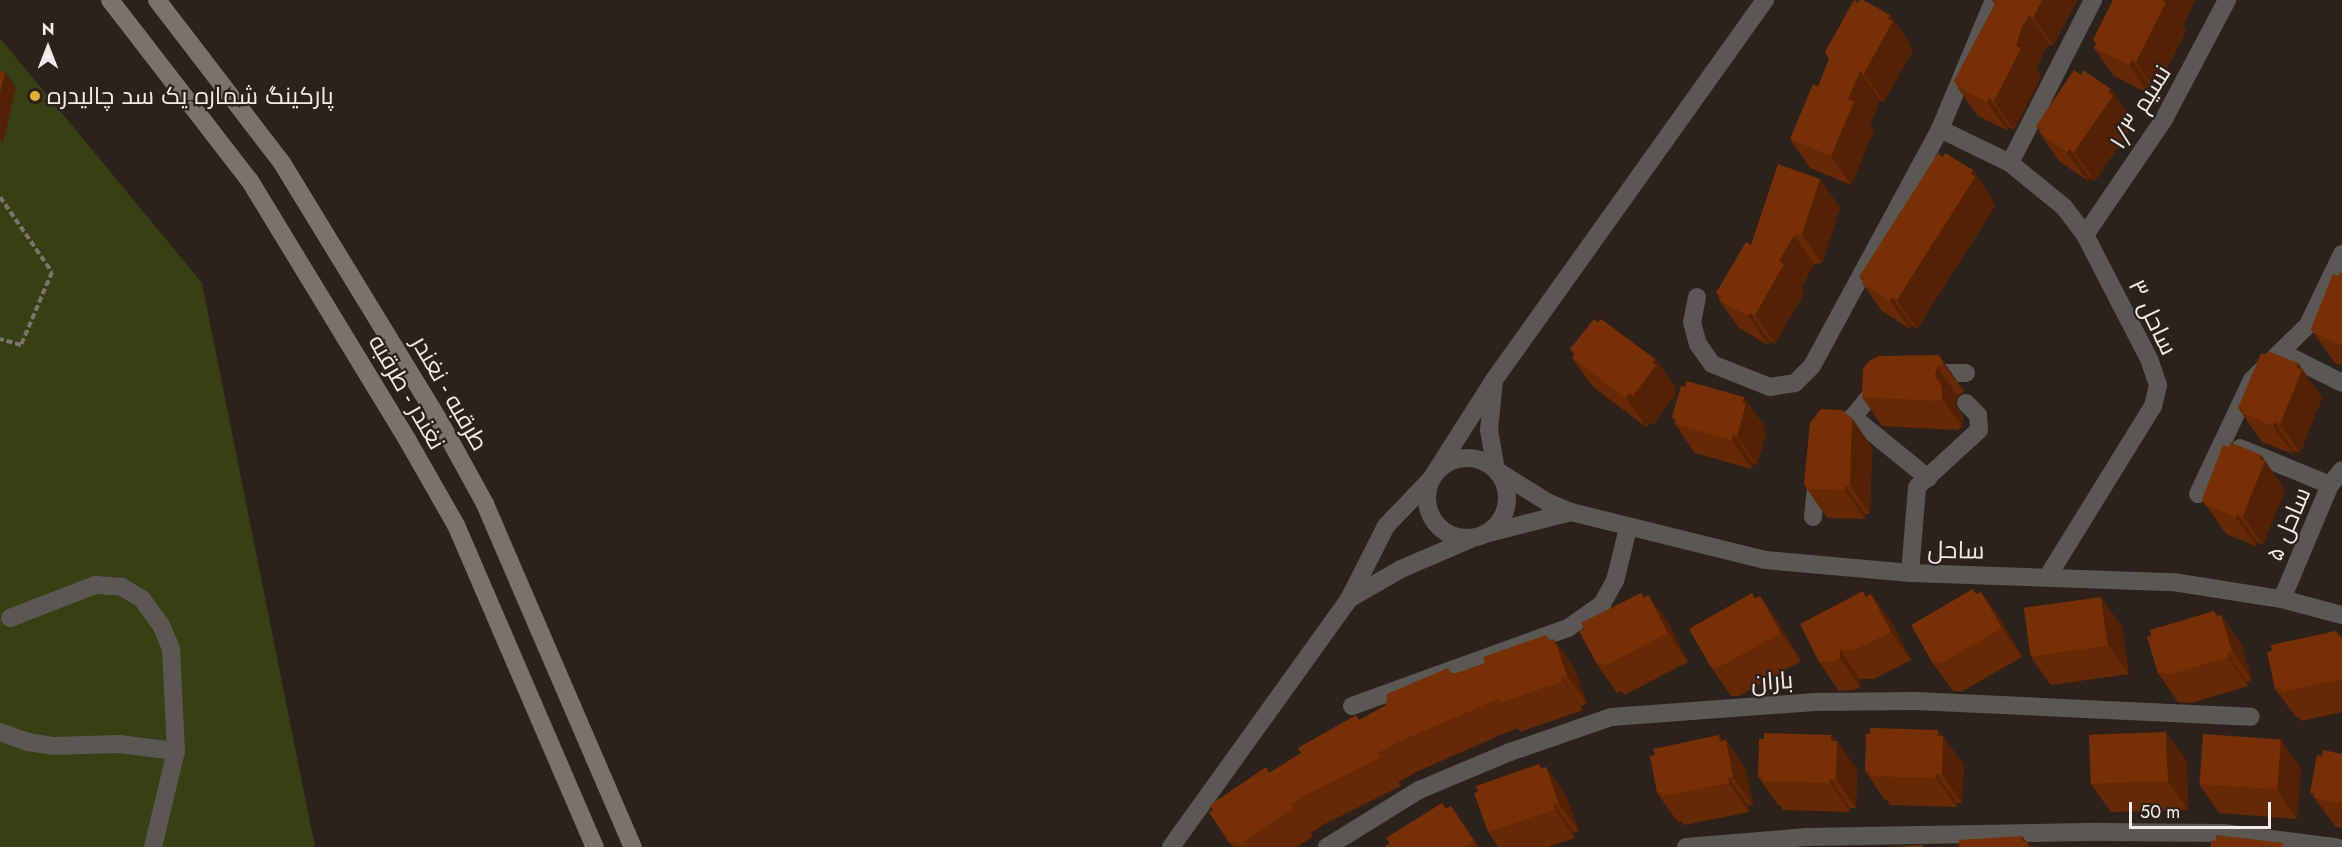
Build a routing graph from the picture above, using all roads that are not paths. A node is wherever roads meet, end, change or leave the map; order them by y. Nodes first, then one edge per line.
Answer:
1 (110, 0) edge
2 (158, 0) edge
3 (1765, 0) edge
4 (1994, 0) edge
5 (2093, 0) edge
6 (2227, 0) edge
7 (1940, 129) junction
8 (2010, 164) junction
9 (2085, 235) junction
10 (2342, 254) edge
11 (1697, 297) dead end
12 (2281, 352) junction
13 (1966, 373) dead end
14 (1494, 380) junction
15 (2342, 383) edge
16 (1966, 403) dead end
17 (1853, 417) junction
18 (2225, 442) junction
19 (1496, 470) junction
20 (2342, 470) edge
21 (1928, 478) junction
22 (1431, 479) junction
23 (2330, 485) junction
24 (2198, 494) dead end
25 (1571, 512) junction
26 (1813, 517) dead end
27 (1628, 528) junction
28 (1479, 536) junction
29 (1910, 573) junction
30 (2048, 576) junction
31 (1349, 599) junction
32 (2282, 599) junction
33 (2342, 615) edge
34 (10, 618) dead end
35 (1352, 706) dead end
36 (2250, 717) dead end
37 (0, 732) edge
38 (177, 751) junction
39 (2101, 839) edge
40 (153, 847) edge
41 (595, 847) edge
42 (633, 847) edge
43 (1171, 847) edge
44 (1327, 847) edge
45 (1686, 847) edge
46 (2336, 847) edge

1 - 41 street, نغندر - طرقبه
2 - 42 street, طرقبه - نغندر
3 - 14 street
4 - 7 street
5 - 8 street
6 - 9 street, نسیم ۱/۳
7 - 8 street, ساحل ۳
7 - 11 street
8 - 9 street, ساحل ۳
9 - 30 street, ساحل ۳
10 - 12 street
12 - 15 street
12 - 18 street
13 - 17 street
14 - 19 street
14 - 22 street
16 - 21 street
17 - 21 street
17 - 26 street
18 - 23 street
18 - 24 street
19 - 22 street
19 - 25 street, ساحل
19 - 28 street
20 - 23 street, ساحل ۵
21 - 29 street
22 - 28 street
22 - 31 street
23 - 32 street, ساحل ۵
25 - 27 street, ساحل
25 - 28 street
27 - 29 street, ساحل
27 - 35 street
28 - 31 street
29 - 30 street, ساحل
30 - 32 street, ساحل
31 - 43 street
32 - 33 street, ساحل
34 - 38 street
36 - 44 street, باران
37 - 38 street
38 - 40 street
39 - 45 street
39 - 46 street

